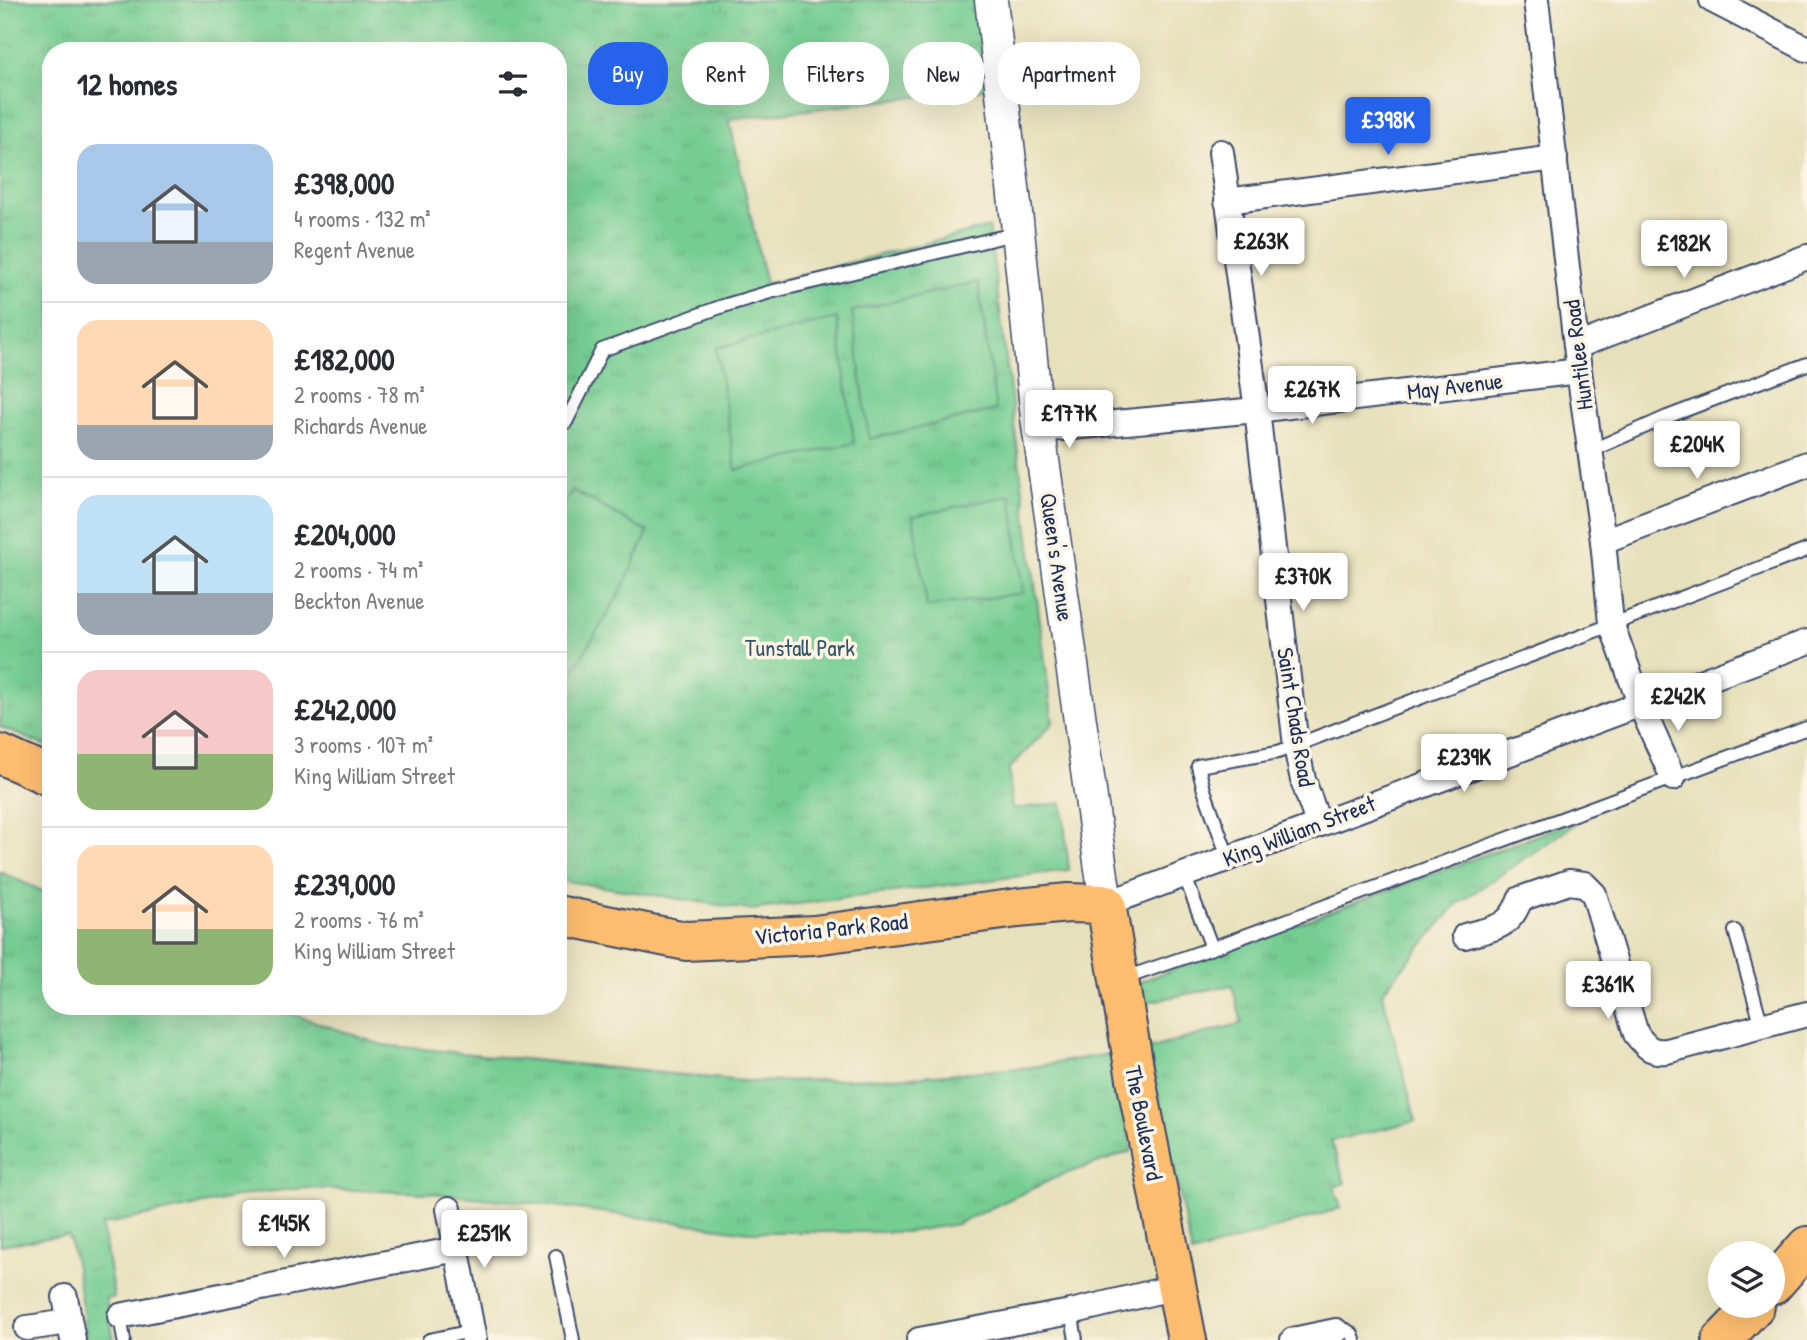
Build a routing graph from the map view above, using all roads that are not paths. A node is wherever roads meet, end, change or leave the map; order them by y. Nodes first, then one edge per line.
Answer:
1 (990, 0) edge
2 (1712, 0) edge
3 (1534, 1) edge
4 (1807, 49) edge
5 (1220, 152) dead end
6 (1555, 158) junction
7 (1227, 201) junction
8 (1018, 233) junction
9 (1807, 257) edge
10 (1577, 346) junction
11 (1807, 364) edge
12 (1579, 371) junction
13 (1256, 410) junction
14 (567, 418) edge
15 (1039, 430) junction
16 (1590, 451) junction
17 (1807, 464) edge
18 (1603, 541) junction
19 (1807, 550) edge
20 (1611, 623) junction
21 (1807, 642) edge
22 (1641, 706) junction
23 (1807, 728) edge
24 (1296, 746) junction
25 (0, 754) edge
26 (42, 772) edge
27 (1673, 778) junction
28 (1318, 823) junction
29 (1228, 858) junction
30 (1184, 874) junction
31 (1106, 904) junction
32 (567, 917) edge
33 (1735, 931) dead end
34 (1465, 936) dead end
35 (1212, 948) junction
36 (1119, 980) junction
37 (1807, 1014) edge
38 (1762, 1026) junction
39 (449, 1209) dead end
40 (1807, 1246) edge
41 (457, 1249) junction
42 (556, 1256) dead end
43 (1785, 1271) edge
44 (1176, 1287) junction
45 (65, 1297) dead end
46 (1071, 1312) junction
47 (1743, 1318) edge
48 (27, 1328) dead end
49 (122, 1328) edge
50 (71, 1331) edge
51 (473, 1336) edge
52 (429, 1340) edge
53 (573, 1340) edge
54 (919, 1340) edge
55 (1076, 1340) edge
56 (1187, 1340) edge
57 (1722, 1340) edge

1 - 8 street, Queen's Avenue
2 - 4 street
3 - 6 street, Huntilee Road
5 - 7 street, Saint Chads Road
6 - 7 street
6 - 10 street, Huntilee Road
7 - 13 street, Saint Chads Road
8 - 14 lane
8 - 15 street, Queen's Avenue
9 - 10 street
10 - 12 street, Huntilee Road
11 - 16 lane
12 - 13 street, May Avenue
12 - 16 street, Huntilee Road
13 - 15 street, May Avenue
13 - 24 street, Saint Chads Road
15 - 31 street, Queen's Avenue
16 - 18 street, Huntilee Road
17 - 18 street
18 - 20 street, Huntilee Road
19 - 20 lane
20 - 22 street, Huntilee Road
20 - 24 lane
21 - 22 street, King William Street
22 - 27 street, Huntilee Road
22 - 28 street, King William Street
23 - 27 lane
24 - 28 street, Saint Chads Road
24 - 29 lane
25 - 26 main road
27 - 35 lane
28 - 29 street, King William Street
29 - 30 street, King William Street
30 - 31 street, King William Street
30 - 35 lane
31 - 32 main road, Victoria Park Road
31 - 36 main road, The Boulevard
33 - 38 lane
34 - 38 street
35 - 36 lane
36 - 44 main road, The Boulevard
37 - 38 street
39 - 41 street
40 - 43 main road
41 - 49 street
41 - 51 street
42 - 53 lane
44 - 46 street
44 - 56 main road, The Boulevard
45 - 50 street
46 - 54 street
46 - 55 lane
47 - 57 main road
48 - 50 street
51 - 52 lane

